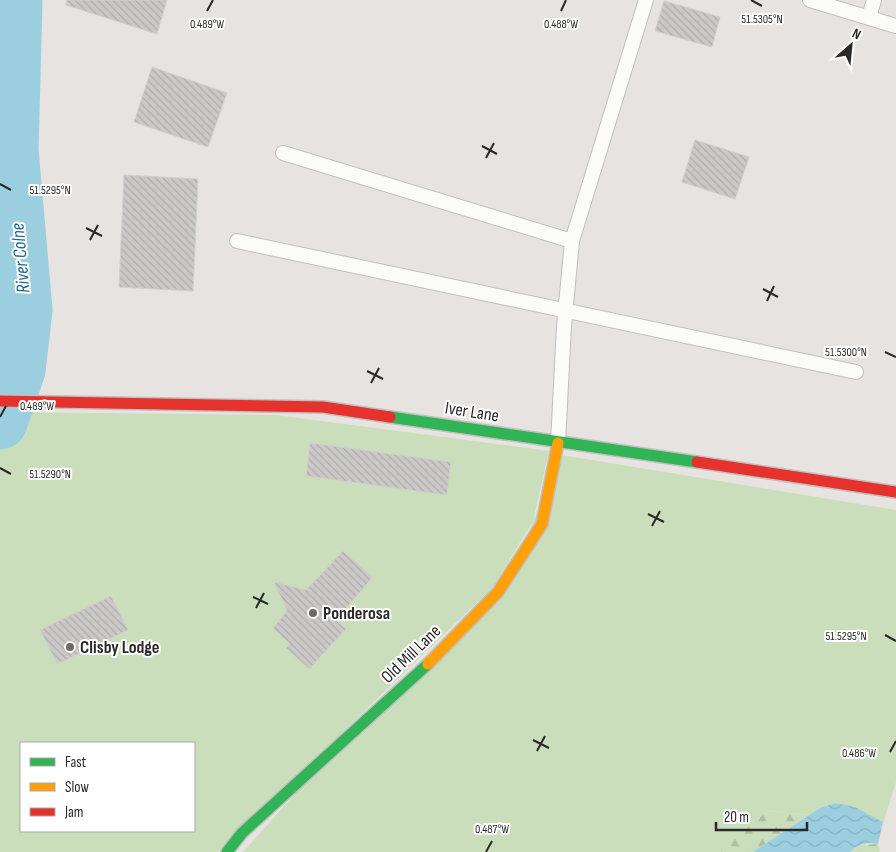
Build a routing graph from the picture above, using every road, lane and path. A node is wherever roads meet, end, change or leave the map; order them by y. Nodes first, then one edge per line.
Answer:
1 (646, 0) edge
2 (810, 0) edge
3 (874, 0) edge
4 (869, 18) junction
5 (896, 26) edge
6 (283, 152) dead end
7 (237, 241) dead end
8 (572, 241) junction
9 (565, 311) junction
10 (856, 372) dead end
11 (0, 401) edge
12 (558, 443) junction
13 (896, 492) edge
14 (228, 852) edge

1 - 8 lane
2 - 4 lane
3 - 4 lane
4 - 5 lane
6 - 8 lane
7 - 9 lane
8 - 9 lane
9 - 10 lane
9 - 12 lane
11 - 12 main road, Iver Lane
12 - 13 main road, Iver Lane
12 - 14 main road, Old Mill Lane

